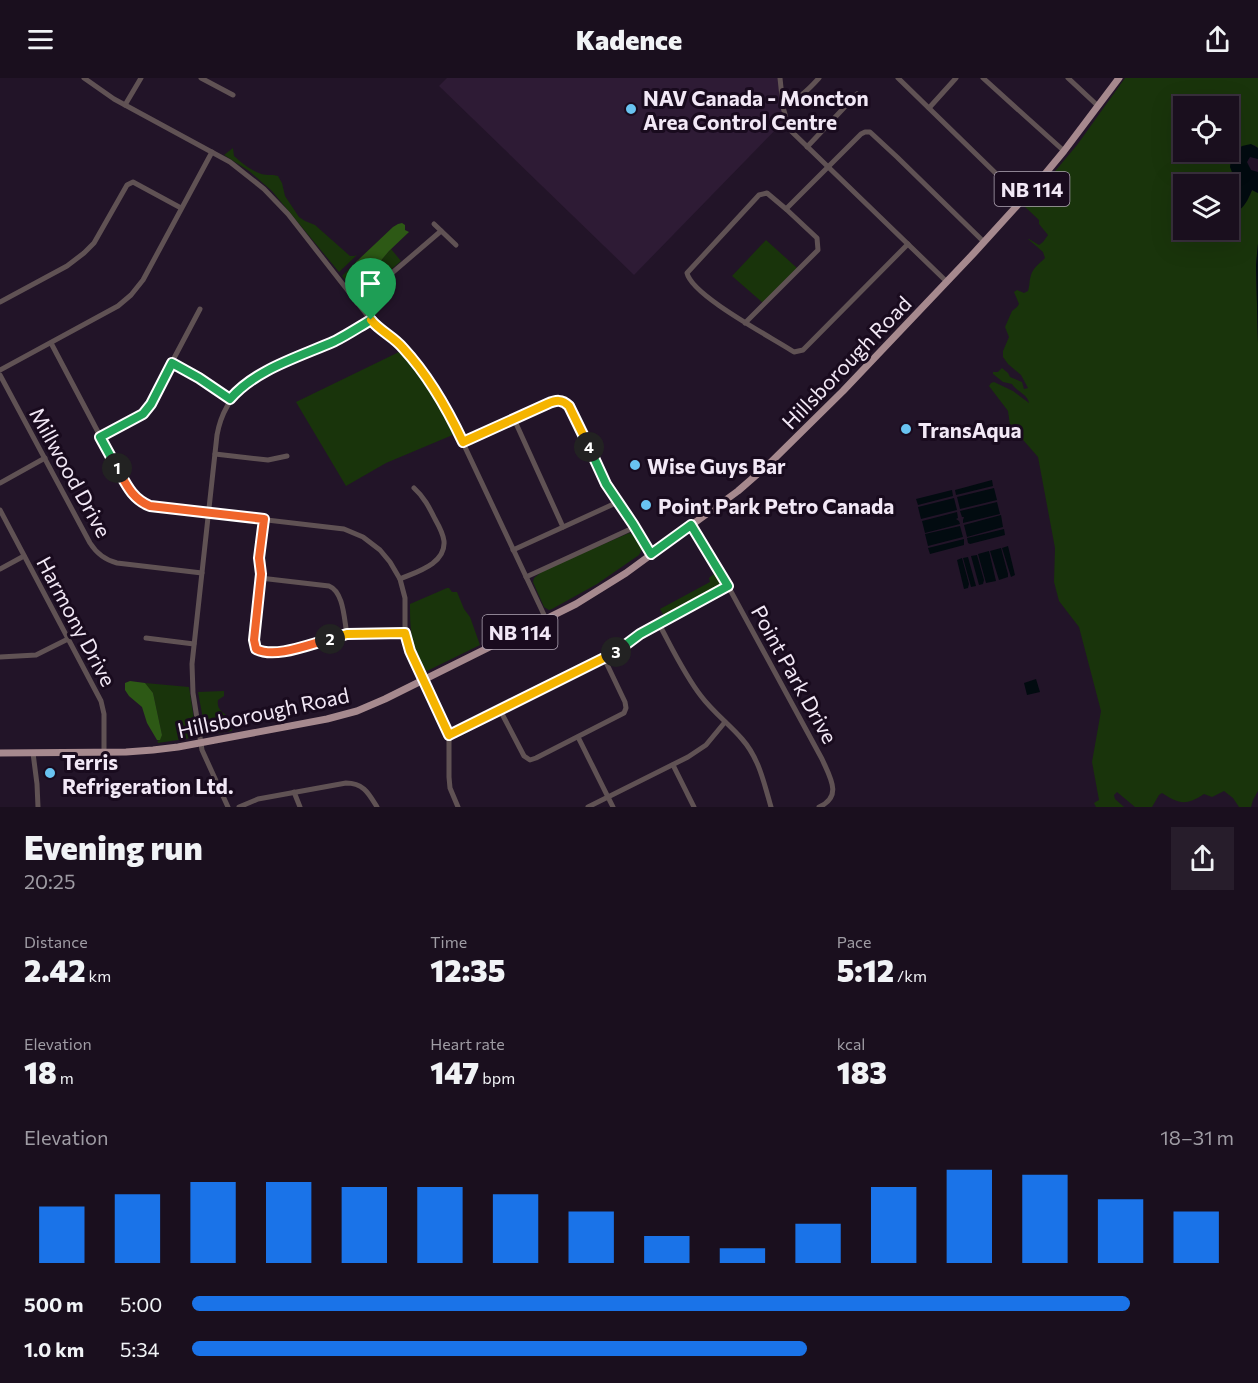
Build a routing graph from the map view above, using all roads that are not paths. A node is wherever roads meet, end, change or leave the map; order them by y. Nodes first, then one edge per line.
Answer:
1 (84, 78) edge
2 (141, 78) edge
3 (201, 78) edge
4 (780, 78) edge
5 (819, 78) edge
6 (898, 78) edge
7 (956, 78) edge
8 (983, 78) edge
9 (1068, 78) edge
10 (1119, 78) edge
11 (857, 94) dead end
12 (233, 95) dead end
13 (783, 102) junction
14 (125, 105) junction
15 (1098, 106) junction
16 (928, 108) junction
17 (807, 147) junction
18 (1064, 151) junction
19 (212, 152) junction
20 (829, 167) junction
21 (1022, 199) junction
22 (182, 208) junction
23 (786, 209) junction
24 (434, 224) dead end
25 (441, 231) junction
26 (984, 242) junction
27 (909, 244) junction
28 (456, 245) dead end
29 (946, 281) junction
30 (0, 302) edge
31 (357, 303) junction
32 (200, 309) dead end
33 (371, 320) junction
34 (745, 323) junction
35 (51, 343) junction
36 (172, 363) junction
37 (0, 370) edge
38 (0, 375) edge
39 (230, 399) junction
40 (514, 419) junction
41 (100, 437) junction
42 (463, 442) junction
43 (215, 454) junction
44 (287, 456) dead end
45 (45, 459) junction
46 (0, 483) edge
47 (414, 488) dead end
48 (618, 502) junction
49 (0, 510) edge
50 (208, 513) junction
51 (264, 519) junction
52 (691, 525) junction
53 (563, 527) junction
54 (635, 527) junction
55 (513, 550) junction
56 (651, 554) junction
57 (24, 556) junction
58 (0, 569) edge
59 (202, 573) junction
60 (526, 577) junction
61 (260, 578) junction
62 (400, 579) junction
63 (728, 586) junction
64 (546, 620) junction
65 (659, 624) junction
66 (405, 633) junction
67 (347, 634) junction
68 (146, 638) dead end
69 (68, 639) junction
70 (194, 644) junction
71 (0, 657) edge
72 (604, 658) junction
73 (424, 680) junction
74 (500, 710) junction
75 (725, 722) junction
76 (449, 735) junction
77 (578, 737) junction
78 (201, 742) junction
79 (104, 752) junction
80 (0, 753) edge
81 (33, 753) junction
82 (673, 765) junction
83 (294, 792) junction
84 (608, 797) junction
85 (38, 807) edge
86 (228, 807) edge
87 (239, 807) edge
88 (300, 807) edge
89 (377, 807) edge
90 (458, 807) edge
91 (588, 807) edge
92 (613, 807) edge
93 (694, 807) edge
94 (771, 807) edge
95 (819, 807) edge

1 - 14 street
2 - 14 street
3 - 12 street
4 - 13 street
5 - 13 street
6 - 16 street
7 - 16 street
8 - 18 street
9 - 15 street
10 - 15 main road, Hillsborough Road / NB 114
11 - 17 street
13 - 17 street
14 - 19 street
15 - 18 main road, Hillsborough Road / NB 114
16 - 21 street
17 - 20 street
18 - 21 main road, Hillsborough Road / NB 114
19 - 22 street
19 - 31 street
20 - 23 street
20 - 26 street
20 - 27 street
21 - 26 main road, Hillsborough Road / NB 114
22 - 30 street
22 - 35 street
23 - 34 street
23 - 34 street
24 - 25 street
25 - 28 street
25 - 31 street
26 - 29 main road, Hillsborough Road / NB 114
27 - 29 street
27 - 34 street
29 - 52 main road, Hillsborough Road / NB 114
31 - 33 street
32 - 36 street
33 - 39 street
33 - 42 street
35 - 37 street
35 - 41 street
36 - 39 street
36 - 41 street
38 - 45 street, Millwood Drive
39 - 43 street
40 - 42 street
40 - 48 street
40 - 53 street
41 - 50 street
42 - 55 street
43 - 44 street
43 - 50 street
45 - 46 street
45 - 59 street, Millwood Drive
47 - 62 street
48 - 53 street
48 - 54 street
49 - 57 street, Harmony Drive
50 - 51 street
50 - 59 street
51 - 61 street
51 - 62 street
52 - 56 main road, Hillsborough Road / NB 114
52 - 63 street, Point Park Drive
53 - 55 street
54 - 56 street
54 - 60 street
55 - 60 street
56 - 64 main road, Hillsborough Road / NB 114
57 - 58 street
57 - 69 street, Harmony Drive
59 - 70 street
60 - 64 street
61 - 67 street
61 - 67 street
62 - 66 street
63 - 65 street
63 - 95 street, Point Park Drive
64 - 73 main road, Hillsborough Road / NB 114
65 - 72 street
65 - 75 street
66 - 67 street
66 - 73 street
68 - 70 street
69 - 71 street
69 - 79 street, Harmony Drive
70 - 78 street
72 - 74 street
72 - 77 street
73 - 76 street
73 - 78 main road, Hillsborough Road / NB 114
74 - 76 street
74 - 77 street
75 - 82 street
75 - 94 street
76 - 90 street
77 - 84 street
78 - 79 main road, Hillsborough Road / NB 114
78 - 86 street
79 - 81 main road, Hillsborough Road / NB 114
80 - 81 main road, Hillsborough Road / NB 114
81 - 85 street
82 - 84 street
82 - 93 street
83 - 87 street
83 - 88 street
83 - 89 street
84 - 91 street
84 - 92 street

